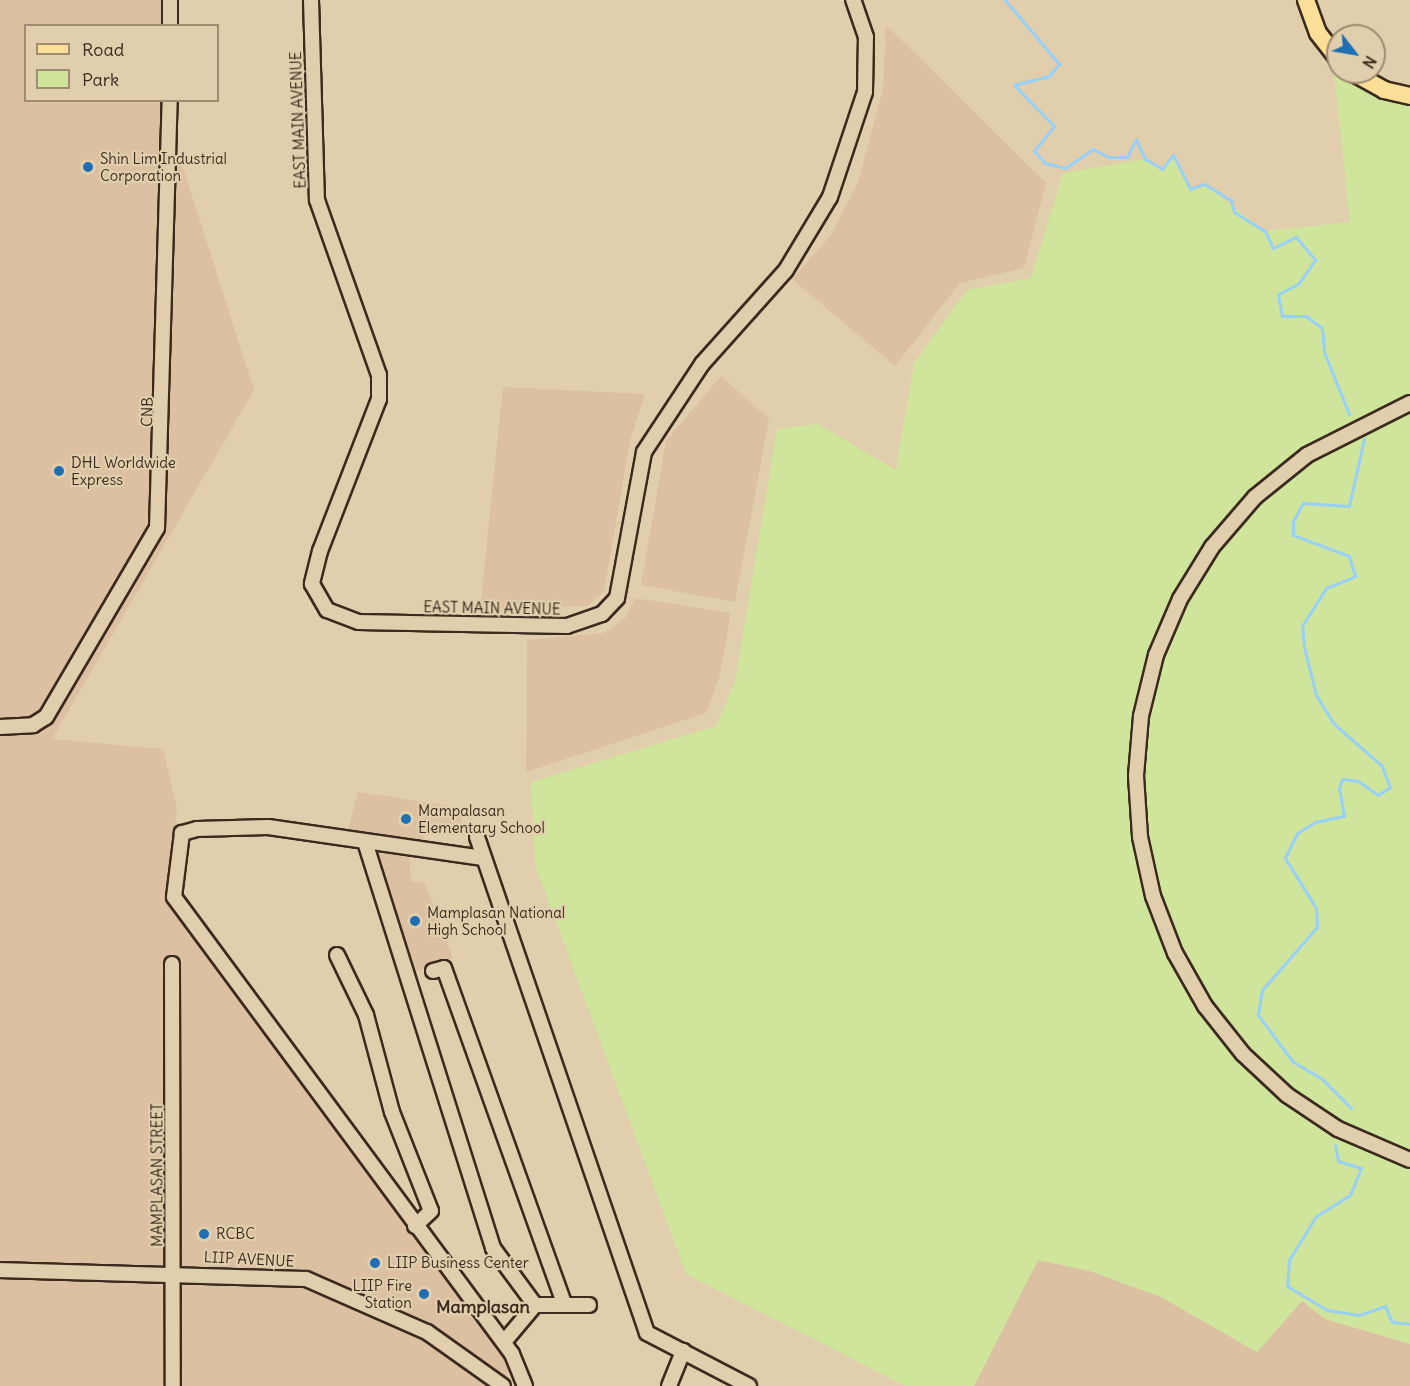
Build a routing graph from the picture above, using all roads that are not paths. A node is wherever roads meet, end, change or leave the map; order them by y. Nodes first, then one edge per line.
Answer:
1 (170, 0) edge
2 (311, 0) edge
3 (853, 0) edge
4 (1306, 0) edge
5 (170, 24) edge
6 (1326, 43) edge
7 (1373, 84) edge
8 (1410, 96) edge
9 (170, 102) edge
10 (1410, 403) edge
11 (0, 727) edge
12 (477, 837) dead end
13 (366, 845) junction
14 (483, 858) junction
15 (337, 955) dead end
16 (172, 964) dead end
17 (433, 971) dead end
18 (1410, 1160) edge
19 (415, 1226) junction
20 (0, 1270) edge
21 (174, 1272) junction
22 (564, 1304) junction
23 (536, 1305) junction
24 (589, 1305) dead end
25 (504, 1342) junction
26 (683, 1351) junction
27 (173, 1386) edge
28 (503, 1386) edge
29 (525, 1386) edge
30 (669, 1386) edge
31 (749, 1386) edge

1 - 5 street
2 - 3 street, EAST MAIN AVENUE
4 - 6 main road
7 - 8 main road
9 - 11 street, CNB
10 - 18 street
12 - 14 street
13 - 14 street
13 - 19 street
13 - 23 street
14 - 26 street
15 - 19 street
16 - 21 street, MAMPLASAN STREET
17 - 22 street
19 - 25 street
20 - 21 street, LIIP AVENUE
21 - 27 street, MAMPLASAN STREET
21 - 28 street, LIIP AVENUE
22 - 23 street
22 - 24 street
23 - 25 street
25 - 29 street
26 - 30 street
26 - 31 street

